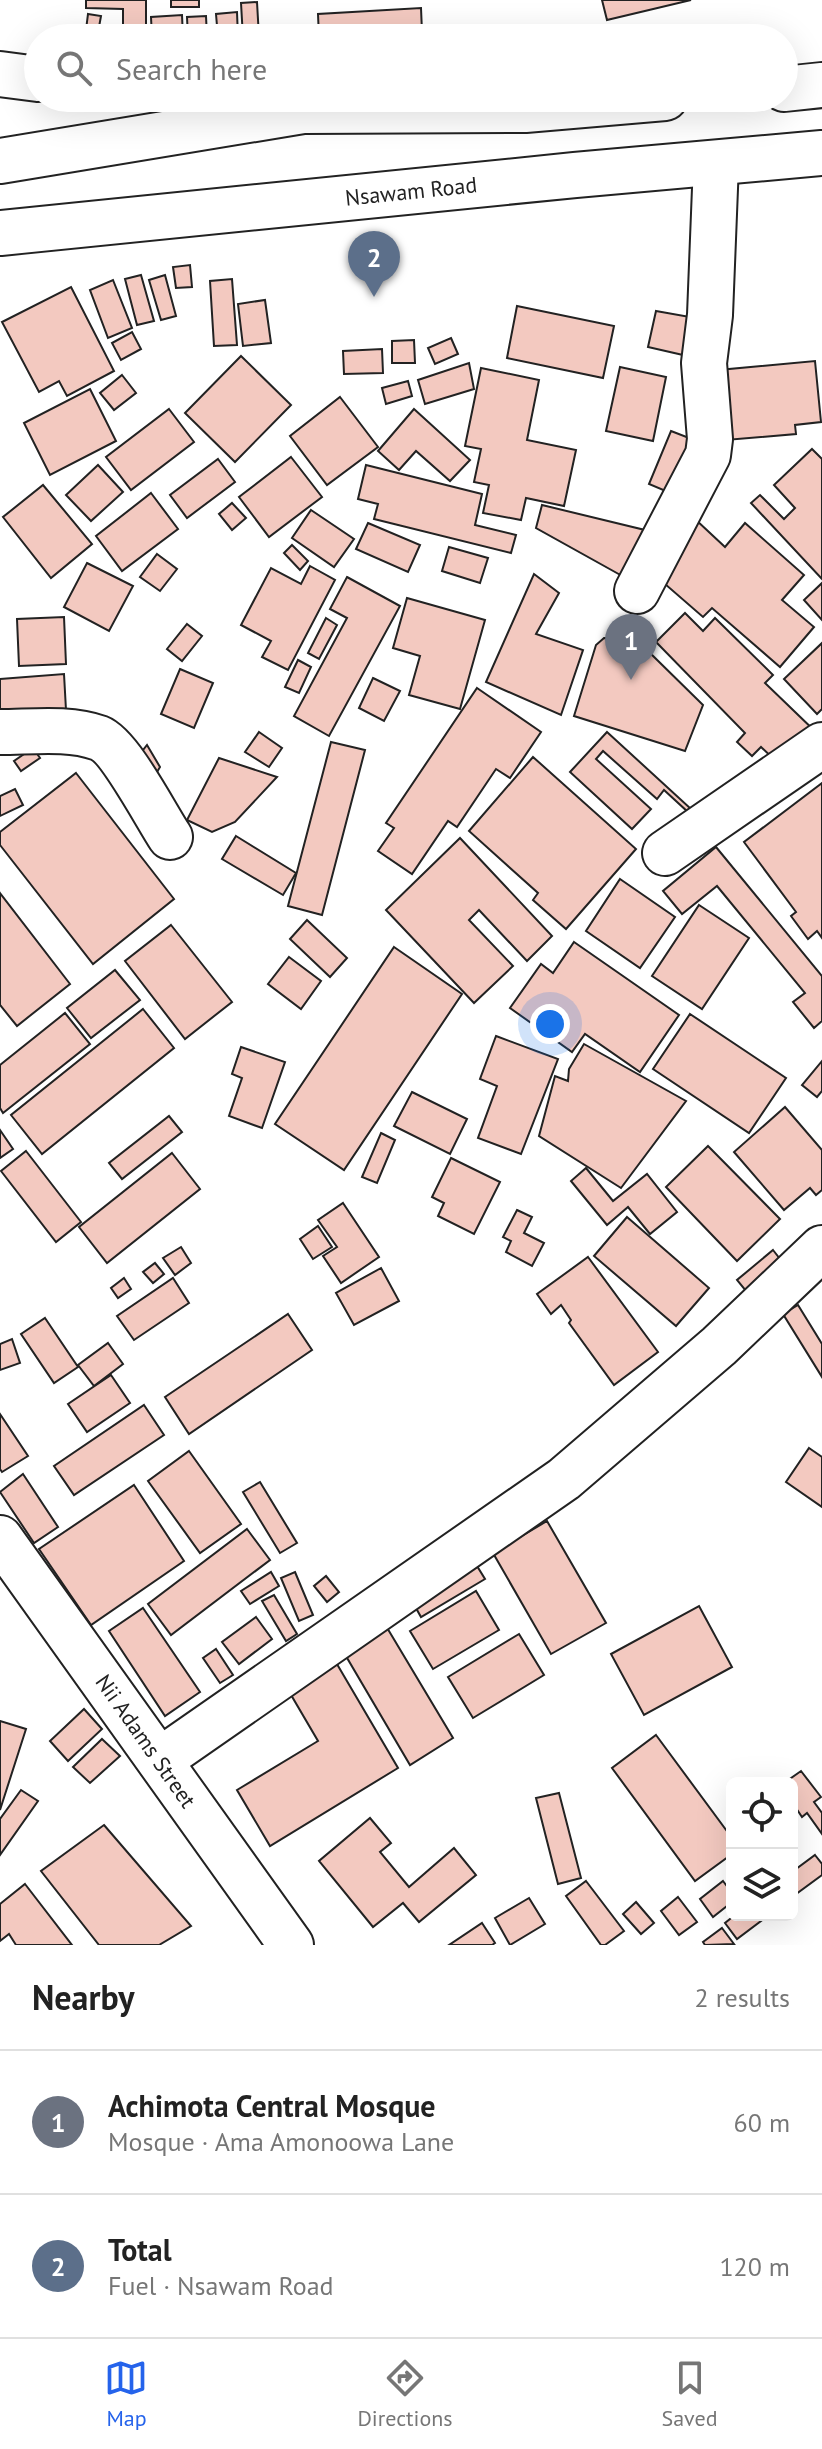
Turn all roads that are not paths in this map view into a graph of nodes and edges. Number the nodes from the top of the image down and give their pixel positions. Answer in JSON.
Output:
{"nodes":[{"id":1,"x":0,"y":74,"type":"edge"},
{"id":2,"x":24,"y":77,"type":"edge"},
{"id":3,"x":822,"y":85,"type":"edge"},
{"id":4,"x":798,"y":88,"type":"edge"},
{"id":5,"x":297,"y":112,"type":"edge"},
{"id":6,"x":822,"y":153,"type":"edge"},
{"id":7,"x":0,"y":161,"type":"edge"},
{"id":8,"x":716,"y":163,"type":"junction"},
{"id":9,"x":0,"y":233,"type":"edge"},
{"id":10,"x":637,"y":591,"type":"dead end"},
{"id":11,"x":0,"y":732,"type":"edge"},
{"id":12,"x":822,"y":745,"type":"edge"},
{"id":13,"x":170,"y":837,"type":"dead end"},
{"id":14,"x":665,"y":853,"type":"dead end"},
{"id":15,"x":822,"y":1248,"type":"edge"},
{"id":16,"x":0,"y":1538,"type":"edge"},
{"id":17,"x":160,"y":1760,"type":"junction"},
{"id":18,"x":291,"y":1945,"type":"edge"}],
"edges":[{"from":1,"to":2,"type":"main road"},
{"from":3,"to":4,"type":"main road"},
{"from":5,"to":7,"type":"main road"},
{"from":6,"to":8,"type":"main road","name":"Nsawam Road"},
{"from":8,"to":9,"type":"main road","name":"Nsawam Road"},
{"from":8,"to":10,"type":"main road"},
{"from":11,"to":13,"type":"main road"},
{"from":12,"to":14,"type":"main road"},
{"from":15,"to":17,"type":"main road"},
{"from":16,"to":17,"type":"main road","name":"Nii Adams Street"},
{"from":17,"to":18,"type":"main road","name":"Nii Adams Street"}]}
